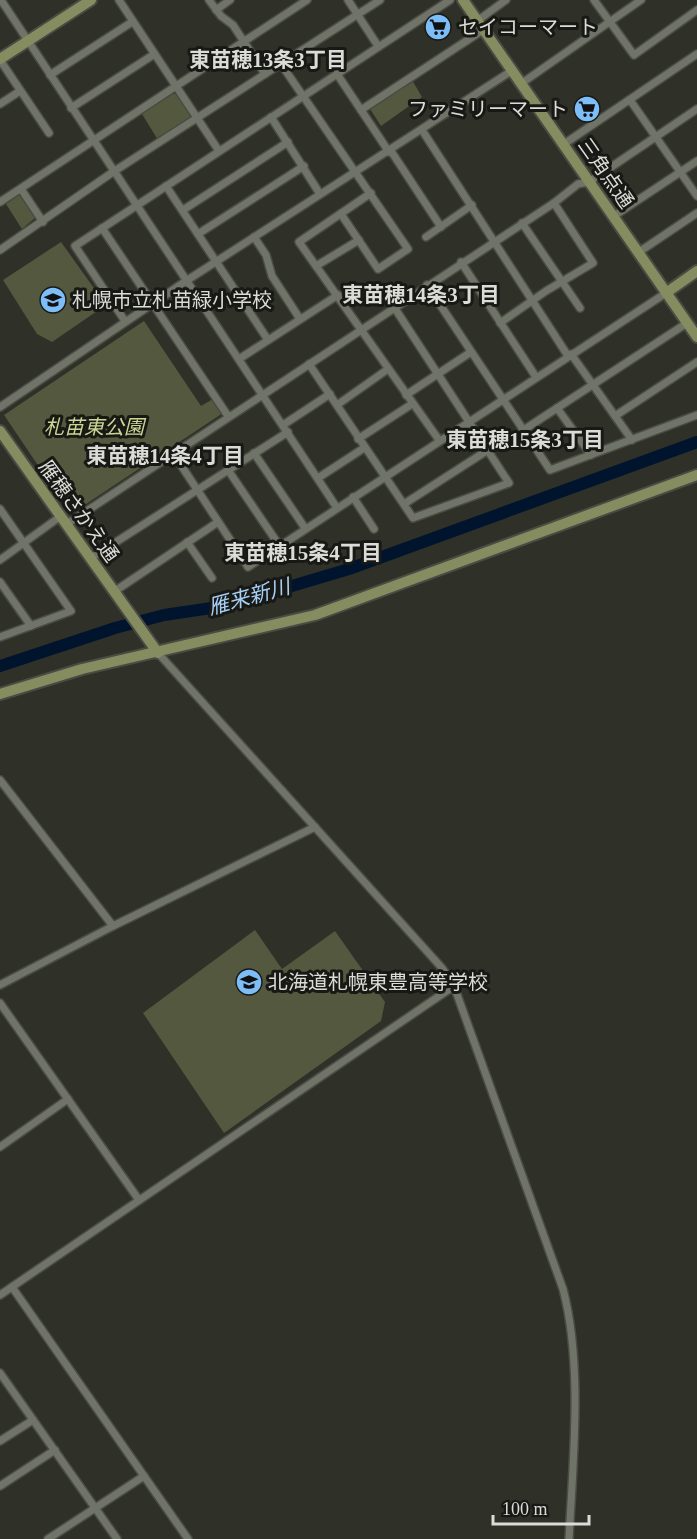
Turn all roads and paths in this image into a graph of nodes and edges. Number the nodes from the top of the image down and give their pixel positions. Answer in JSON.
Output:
{"nodes":[{"id":1,"x":0,"y":0,"type":"edge"},
{"id":2,"x":91,"y":0,"type":"edge"},
{"id":3,"x":118,"y":0,"type":"edge"},
{"id":4,"x":209,"y":0,"type":"edge"},
{"id":5,"x":230,"y":0,"type":"edge"},
{"id":6,"x":307,"y":0,"type":"edge"},
{"id":7,"x":348,"y":0,"type":"edge"},
{"id":8,"x":380,"y":0,"type":"edge"},
{"id":9,"x":450,"y":0,"type":"edge"},
{"id":10,"x":463,"y":0,"type":"edge"},
{"id":11,"x":506,"y":0,"type":"edge"},
{"id":12,"x":594,"y":0,"type":"edge"},
{"id":13,"x":641,"y":0,"type":"edge"},
{"id":14,"x":216,"y":10,"type":"junction"},
{"id":15,"x":697,"y":10,"type":"edge"},
{"id":16,"x":357,"y":14,"type":"junction"},
{"id":17,"x":132,"y":22,"type":"junction"},
{"id":18,"x":609,"y":22,"type":"junction"},
{"id":19,"x":480,"y":25,"type":"junction"},
{"id":20,"x":29,"y":42,"type":"junction"},
{"id":21,"x":243,"y":42,"type":"junction"},
{"id":22,"x":378,"y":46,"type":"junction"},
{"id":23,"x":697,"y":54,"type":"edge"},
{"id":24,"x":153,"y":55,"type":"junction"},
{"id":25,"x":0,"y":60,"type":"edge"},
{"id":26,"x":281,"y":64,"type":"junction"},
{"id":27,"x":513,"y":70,"type":"junction"},
{"id":28,"x":265,"y":74,"type":"junction"},
{"id":29,"x":337,"y":74,"type":"junction"},
{"id":30,"x":50,"y":75,"type":"junction"},
{"id":31,"x":522,"y":83,"type":"junction"},
{"id":32,"x":175,"y":85,"type":"junction"},
{"id":33,"x":20,"y":91,"type":"junction"},
{"id":34,"x":303,"y":96,"type":"junction"},
{"id":35,"x":630,"y":100,"type":"junction"},
{"id":36,"x":0,"y":104,"type":"edge"},
{"id":37,"x":71,"y":108,"type":"junction"},
{"id":38,"x":697,"y":109,"type":"edge"},
{"id":39,"x":362,"y":110,"type":"junction"},
{"id":40,"x":271,"y":117,"type":"junction"},
{"id":41,"x":197,"y":119,"type":"junction"},
{"id":42,"x":422,"y":130,"type":"junction"},
{"id":43,"x":49,"y":133,"type":"dead end"},
{"id":44,"x":656,"y":138,"type":"junction"},
{"id":45,"x":93,"y":141,"type":"junction"},
{"id":46,"x":288,"y":142,"type":"junction"},
{"id":47,"x":564,"y":144,"type":"junction"},
{"id":48,"x":390,"y":151,"type":"junction"},
{"id":49,"x":219,"y":152,"type":"junction"},
{"id":50,"x":697,"y":161,"type":"edge"},
{"id":51,"x":304,"y":166,"type":"junction"},
{"id":52,"x":113,"y":172,"type":"junction"},
{"id":53,"x":681,"y":172,"type":"junction"},
{"id":54,"x":356,"y":173,"type":"junction"},
{"id":55,"x":589,"y":182,"type":"junction"},
{"id":56,"x":166,"y":186,"type":"junction"},
{"id":57,"x":21,"y":189,"type":"junction"},
{"id":58,"x":370,"y":193,"type":"junction"},
{"id":59,"x":320,"y":194,"type":"junction"},
{"id":60,"x":697,"y":196,"type":"edge"},
{"id":61,"x":0,"y":202,"type":"edge"},
{"id":62,"x":554,"y":203,"type":"junction"},
{"id":63,"x":472,"y":205,"type":"junction"},
{"id":64,"x":135,"y":206,"type":"junction"},
{"id":65,"x":183,"y":210,"type":"junction"},
{"id":66,"x":341,"y":213,"type":"junction"},
{"id":67,"x":697,"y":213,"type":"edge"},
{"id":68,"x":614,"y":216,"type":"junction"},
{"id":69,"x":43,"y":222,"type":"junction"},
{"id":70,"x":522,"y":223,"type":"junction"},
{"id":71,"x":441,"y":226,"type":"junction"},
{"id":72,"x":102,"y":228,"type":"junction"},
{"id":73,"x":198,"y":234,"type":"junction"},
{"id":74,"x":254,"y":237,"type":"junction"},
{"id":75,"x":426,"y":237,"type":"dead end"},
{"id":76,"x":359,"y":240,"type":"junction"},
{"id":77,"x":494,"y":243,"type":"junction"},
{"id":78,"x":0,"y":250,"type":"edge"},
{"id":79,"x":639,"y":252,"type":"junction"},
{"id":80,"x":216,"y":262,"type":"junction"},
{"id":81,"x":461,"y":262,"type":"junction"},
{"id":82,"x":316,"y":266,"type":"junction"},
{"id":83,"x":697,"y":271,"type":"edge"},
{"id":84,"x":186,"y":281,"type":"junction"},
{"id":85,"x":563,"y":283,"type":"junction"},
{"id":86,"x":427,"y":285,"type":"junction"},
{"id":87,"x":666,"y":293,"type":"junction"},
{"id":88,"x":338,"y":295,"type":"junction"},
{"id":89,"x":533,"y":300,"type":"junction"},
{"id":90,"x":152,"y":304,"type":"junction"},
{"id":91,"x":394,"y":307,"type":"junction"},
{"id":92,"x":580,"y":308,"type":"dead end"},
{"id":93,"x":300,"y":319,"type":"junction"},
{"id":94,"x":125,"y":321,"type":"junction"},
{"id":95,"x":500,"y":323,"type":"junction"},
{"id":96,"x":687,"y":323,"type":"junction"},
{"id":97,"x":360,"y":330,"type":"junction"},
{"id":98,"x":697,"y":337,"type":"edge"},
{"id":99,"x":268,"y":340,"type":"junction"},
{"id":100,"x":471,"y":352,"type":"junction"},
{"id":101,"x":570,"y":355,"type":"junction"},
{"id":102,"x":239,"y":359,"type":"junction"},
{"id":103,"x":697,"y":362,"type":"edge"},
{"id":104,"x":309,"y":364,"type":"junction"},
{"id":105,"x":388,"y":369,"type":"junction"},
{"id":106,"x":437,"y":373,"type":"junction"},
{"id":107,"x":536,"y":377,"type":"junction"},
{"id":108,"x":594,"y":384,"type":"junction"},
{"id":109,"x":264,"y":394,"type":"junction"},
{"id":110,"x":330,"y":394,"type":"junction"},
{"id":111,"x":406,"y":395,"type":"junction"},
{"id":112,"x":501,"y":400,"type":"junction"},
{"id":113,"x":411,"y":404,"type":"junction"},
{"id":114,"x":336,"y":405,"type":"junction"},
{"id":115,"x":0,"y":407,"type":"edge"},
{"id":116,"x":557,"y":408,"type":"junction"},
{"id":117,"x":697,"y":415,"type":"edge"},
{"id":118,"x":228,"y":416,"type":"junction"},
{"id":119,"x":615,"y":416,"type":"junction"},
{"id":120,"x":469,"y":421,"type":"junction"},
{"id":121,"x":285,"y":428,"type":"junction"},
{"id":122,"x":0,"y":431,"type":"edge"},
{"id":123,"x":522,"y":431,"type":"junction"},
{"id":124,"x":358,"y":440,"type":"junction"},
{"id":125,"x":632,"y":440,"type":"junction"},
{"id":126,"x":439,"y":441,"type":"junction"},
{"id":127,"x":364,"y":448,"type":"junction"},
{"id":128,"x":488,"y":450,"type":"junction"},
{"id":129,"x":173,"y":453,"type":"junction"},
{"id":130,"x":254,"y":453,"type":"junction"},
{"id":131,"x":591,"y":455,"type":"junction"},
{"id":132,"x":228,"y":470,"type":"junction"},
{"id":133,"x":697,"y":475,"type":"edge"},
{"id":134,"x":385,"y":477,"type":"junction"},
{"id":135,"x":318,"y":478,"type":"junction"},
{"id":136,"x":197,"y":490,"type":"junction"},
{"id":137,"x":353,"y":497,"type":"junction"},
{"id":138,"x":404,"y":504,"type":"junction"},
{"id":139,"x":337,"y":508,"type":"junction"},
{"id":140,"x":0,"y":510,"type":"edge"},
{"id":141,"x":64,"y":520,"type":"junction"},
{"id":142,"x":218,"y":522,"type":"junction"},
{"id":143,"x":305,"y":528,"type":"junction"},
{"id":144,"x":374,"y":530,"type":"dead end"},
{"id":145,"x":187,"y":542,"type":"junction"},
{"id":146,"x":24,"y":543,"type":"junction"},
{"id":147,"x":279,"y":545,"type":"junction"},
{"id":148,"x":91,"y":558,"type":"junction"},
{"id":149,"x":0,"y":560,"type":"edge"},
{"id":150,"x":212,"y":578,"type":"dead end"},
{"id":151,"x":0,"y":582,"type":"edge"},
{"id":152,"x":115,"y":591,"type":"junction"},
{"id":153,"x":31,"y":626,"type":"junction"},
{"id":154,"x":0,"y":637,"type":"edge"},
{"id":155,"x":158,"y":653,"type":"junction"},
{"id":156,"x":0,"y":694,"type":"edge"},
{"id":157,"x":0,"y":780,"type":"edge"},
{"id":158,"x":315,"y":827,"type":"junction"},
{"id":159,"x":113,"y":926,"type":"junction"},
{"id":160,"x":0,"y":985,"type":"edge"},
{"id":161,"x":454,"y":986,"type":"junction"},
{"id":162,"x":0,"y":1003,"type":"edge"},
{"id":163,"x":68,"y":1099,"type":"junction"},
{"id":164,"x":0,"y":1147,"type":"edge"},
{"id":165,"x":139,"y":1200,"type":"junction"},
{"id":166,"x":12,"y":1287,"type":"junction"},
{"id":167,"x":0,"y":1295,"type":"edge"},
{"id":168,"x":0,"y":1373,"type":"edge"},
{"id":169,"x":9,"y":1385,"type":"junction"},
{"id":170,"x":0,"y":1391,"type":"edge"},
{"id":171,"x":33,"y":1420,"type":"junction"},
{"id":172,"x":0,"y":1441,"type":"edge"},
{"id":173,"x":55,"y":1450,"type":"junction"},
{"id":174,"x":144,"y":1476,"type":"junction"},
{"id":175,"x":0,"y":1486,"type":"edge"},
{"id":176,"x":95,"y":1508,"type":"junction"},
{"id":177,"x":48,"y":1539,"type":"edge"},
{"id":178,"x":117,"y":1539,"type":"edge"},
{"id":179,"x":188,"y":1539,"type":"edge"},
{"id":180,"x":569,"y":1539,"type":"edge"}],
"edges":[{"from":1,"to":20,"type":"street"},
{"from":2,"to":20,"type":"street"},
{"from":3,"to":17,"type":"street"},
{"from":4,"to":14,"type":"street"},
{"from":5,"to":14,"type":"street"},
{"from":6,"to":21,"type":"street"},
{"from":7,"to":16,"type":"street"},
{"from":8,"to":16,"type":"street"},
{"from":9,"to":22,"type":"street"},
{"from":10,"to":19,"type":"street","name":"三角点通"},
{"from":11,"to":19,"type":"street"},
{"from":12,"to":18,"type":"street"},
{"from":13,"to":18,"type":"street"},
{"from":14,"to":21,"type":"street"},
{"from":15,"to":18,"type":"street"},
{"from":16,"to":22,"type":"street"},
{"from":16,"to":26,"type":"street"},
{"from":17,"to":24,"type":"street"},
{"from":17,"to":30,"type":"street"},
{"from":18,"to":31,"type":"street"},
{"from":19,"to":27,"type":"street","name":"三角点通"},
{"from":19,"to":39,"type":"street"},
{"from":20,"to":25,"type":"street"},
{"from":20,"to":30,"type":"street"},
{"from":21,"to":28,"type":"street"},
{"from":21,"to":32,"type":"street"},
{"from":22,"to":29,"type":"street"},
{"from":23,"to":35,"type":"street"},
{"from":24,"to":32,"type":"street"},
{"from":24,"to":37,"type":"street"},
{"from":25,"to":33,"type":"street"},
{"from":26,"to":28,"type":"street"},
{"from":26,"to":34,"type":"street"},
{"from":27,"to":31,"type":"street","name":"三角点通"},
{"from":27,"to":42,"type":"street"},
{"from":28,"to":41,"type":"street"},
{"from":29,"to":34,"type":"street"},
{"from":29,"to":39,"type":"street"},
{"from":30,"to":37,"type":"street"},
{"from":31,"to":47,"type":"street","name":"三角点通"},
{"from":32,"to":41,"type":"street"},
{"from":32,"to":45,"type":"street"},
{"from":33,"to":36,"type":"street"},
{"from":33,"to":43,"type":"street"},
{"from":34,"to":40,"type":"street"},
{"from":34,"to":54,"type":"street"},
{"from":35,"to":44,"type":"street"},
{"from":35,"to":47,"type":"street"},
{"from":37,"to":45,"type":"street"},
{"from":38,"to":44,"type":"street"},
{"from":39,"to":48,"type":"street"},
{"from":40,"to":46,"type":"street"},
{"from":40,"to":49,"type":"street"},
{"from":41,"to":49,"type":"street"},
{"from":41,"to":52,"type":"street"},
{"from":42,"to":48,"type":"street"},
{"from":42,"to":63,"type":"street"},
{"from":44,"to":53,"type":"street"},
{"from":44,"to":55,"type":"street"},
{"from":45,"to":52,"type":"street"},
{"from":45,"to":57,"type":"street"},
{"from":46,"to":51,"type":"street"},
{"from":46,"to":65,"type":"street"},
{"from":47,"to":55,"type":"street","name":"三角点通"},
{"from":48,"to":54,"type":"street"},
{"from":48,"to":71,"type":"street"},
{"from":49,"to":56,"type":"street"},
{"from":50,"to":53,"type":"street"},
{"from":51,"to":59,"type":"street"},
{"from":51,"to":73,"type":"street"},
{"from":52,"to":64,"type":"street"},
{"from":52,"to":69,"type":"street"},
{"from":53,"to":60,"type":"street"},
{"from":53,"to":68,"type":"street"},
{"from":54,"to":58,"type":"street"},
{"from":54,"to":59,"type":"street"},
{"from":55,"to":62,"type":"street"},
{"from":55,"to":68,"type":"street","name":"三角点通"},
{"from":56,"to":64,"type":"street"},
{"from":56,"to":65,"type":"street"},
{"from":57,"to":61,"type":"street"},
{"from":57,"to":69,"type":"street"},
{"from":58,"to":66,"type":"street"},
{"from":58,"to":76,"type":"street"},
{"from":59,"to":74,"type":"street"},
{"from":62,"to":70,"type":"street"},
{"from":62,"to":85,"type":"street"},
{"from":63,"to":71,"type":"street"},
{"from":63,"to":77,"type":"street"},
{"from":64,"to":72,"type":"street"},
{"from":64,"to":84,"type":"street"},
{"from":65,"to":73,"type":"street"},
{"from":66,"to":76,"type":"street"},
{"from":66,"to":82,"type":"street"},
{"from":67,"to":79,"type":"street"},
{"from":68,"to":79,"type":"street","name":"三角点通"},
{"from":69,"to":78,"type":"street"},
{"from":70,"to":77,"type":"street"},
{"from":70,"to":85,"type":"street"},
{"from":71,"to":75,"type":"street"},
{"from":72,"to":90,"type":"street"},
{"from":72,"to":94,"type":"street"},
{"from":73,"to":80,"type":"street"},
{"from":74,"to":80,"type":"street"},
{"from":74,"to":93,"type":"street"},
{"from":76,"to":82,"type":"street"},
{"from":77,"to":81,"type":"street"},
{"from":77,"to":89,"type":"street"},
{"from":79,"to":87,"type":"street","name":"三角点通"},
{"from":80,"to":84,"type":"street"},
{"from":80,"to":99,"type":"street"},
{"from":81,"to":86,"type":"street"},
{"from":81,"to":95,"type":"street"},
{"from":82,"to":88,"type":"street"},
{"from":83,"to":87,"type":"street"},
{"from":84,"to":90,"type":"street"},
{"from":84,"to":102,"type":"street"},
{"from":85,"to":89,"type":"street"},
{"from":85,"to":92,"type":"street"},
{"from":86,"to":91,"type":"street"},
{"from":86,"to":100,"type":"street"},
{"from":87,"to":96,"type":"street","name":"三角点通"},
{"from":87,"to":101,"type":"street"},
{"from":88,"to":93,"type":"street"},
{"from":88,"to":97,"type":"street"},
{"from":89,"to":95,"type":"street"},
{"from":89,"to":101,"type":"street"},
{"from":90,"to":94,"type":"street"},
{"from":90,"to":118,"type":"street"},
{"from":91,"to":97,"type":"street"},
{"from":91,"to":106,"type":"street"},
{"from":93,"to":99,"type":"street"},
{"from":94,"to":115,"type":"street"},
{"from":95,"to":107,"type":"street"},
{"from":96,"to":98,"type":"street","name":"三角点通"},
{"from":96,"to":108,"type":"street"},
{"from":97,"to":104,"type":"street"},
{"from":97,"to":105,"type":"street"},
{"from":99,"to":102,"type":"street"},
{"from":100,"to":106,"type":"street"},
{"from":100,"to":112,"type":"street"},
{"from":101,"to":107,"type":"street"},
{"from":101,"to":108,"type":"street"},
{"from":102,"to":109,"type":"street"},
{"from":103,"to":119,"type":"street"},
{"from":104,"to":109,"type":"street"},
{"from":104,"to":110,"type":"street"},
{"from":105,"to":111,"type":"street"},
{"from":105,"to":114,"type":"street"},
{"from":106,"to":111,"type":"street"},
{"from":106,"to":120,"type":"street"},
{"from":107,"to":112,"type":"street"},
{"from":108,"to":116,"type":"street"},
{"from":108,"to":119,"type":"street"},
{"from":109,"to":118,"type":"street"},
{"from":109,"to":121,"type":"street"},
{"from":110,"to":114,"type":"street"},
{"from":110,"to":121,"type":"street"},
{"from":111,"to":113,"type":"street"},
{"from":112,"to":120,"type":"street"},
{"from":112,"to":123,"type":"street"},
{"from":113,"to":124,"type":"street"},
{"from":113,"to":126,"type":"street"},
{"from":114,"to":124,"type":"street"},
{"from":116,"to":123,"type":"street"},
{"from":116,"to":131,"type":"street"},
{"from":117,"to":125,"type":"street"},
{"from":118,"to":129,"type":"street"},
{"from":119,"to":125,"type":"street"},
{"from":120,"to":126,"type":"street"},
{"from":120,"to":128,"type":"street"},
{"from":121,"to":130,"type":"street"},
{"from":121,"to":135,"type":"street"},
{"from":122,"to":141,"type":"street","name":"雁穂さかえ通"},
{"from":123,"to":131,"type":"street"},
{"from":124,"to":127,"type":"street"},
{"from":125,"to":131,"type":"street"},
{"from":126,"to":134,"type":"street"},
{"from":127,"to":134,"type":"street"},
{"from":127,"to":135,"type":"street"},
{"from":128,"to":138,"type":"street"},
{"from":128,"to":138,"type":"street"},
{"from":129,"to":136,"type":"street"},
{"from":129,"to":141,"type":"street"},
{"from":130,"to":132,"type":"street"},
{"from":130,"to":143,"type":"street"},
{"from":132,"to":136,"type":"street"},
{"from":132,"to":147,"type":"street"},
{"from":133,"to":155,"type":"street"},
{"from":134,"to":137,"type":"street"},
{"from":134,"to":138,"type":"street"},
{"from":135,"to":139,"type":"street"},
{"from":136,"to":142,"type":"street"},
{"from":136,"to":148,"type":"street"},
{"from":137,"to":139,"type":"street"},
{"from":137,"to":144,"type":"street"},
{"from":139,"to":143,"type":"street"},
{"from":140,"to":146,"type":"street"},
{"from":141,"to":146,"type":"street"},
{"from":141,"to":148,"type":"street","name":"雁穂さかえ通"},
{"from":142,"to":145,"type":"street"},
{"from":142,"to":147,"type":"street"},
{"from":143,"to":147,"type":"street"},
{"from":145,"to":150,"type":"street"},
{"from":145,"to":152,"type":"street"},
{"from":146,"to":149,"type":"street"},
{"from":146,"to":153,"type":"street"},
{"from":148,"to":152,"type":"street","name":"雁穂さかえ通"},
{"from":151,"to":153,"type":"street"},
{"from":152,"to":155,"type":"street","name":"雁穂さかえ通"},
{"from":153,"to":154,"type":"street"},
{"from":155,"to":156,"type":"street"},
{"from":155,"to":158,"type":"street"},
{"from":157,"to":159,"type":"street"},
{"from":158,"to":159,"type":"street"},
{"from":158,"to":161,"type":"street"},
{"from":159,"to":160,"type":"street"},
{"from":161,"to":165,"type":"street"},
{"from":161,"to":180,"type":"street"},
{"from":162,"to":163,"type":"street"},
{"from":163,"to":164,"type":"street"},
{"from":163,"to":165,"type":"street"},
{"from":165,"to":166,"type":"street"},
{"from":166,"to":167,"type":"street"},
{"from":166,"to":174,"type":"street"},
{"from":168,"to":169,"type":"street"},
{"from":169,"to":170,"type":"street"},
{"from":169,"to":171,"type":"street"},
{"from":171,"to":172,"type":"street"},
{"from":171,"to":173,"type":"street"},
{"from":173,"to":175,"type":"street"},
{"from":173,"to":176,"type":"street"},
{"from":174,"to":176,"type":"street"},
{"from":174,"to":179,"type":"street"},
{"from":176,"to":177,"type":"street"},
{"from":176,"to":178,"type":"street"}]}
